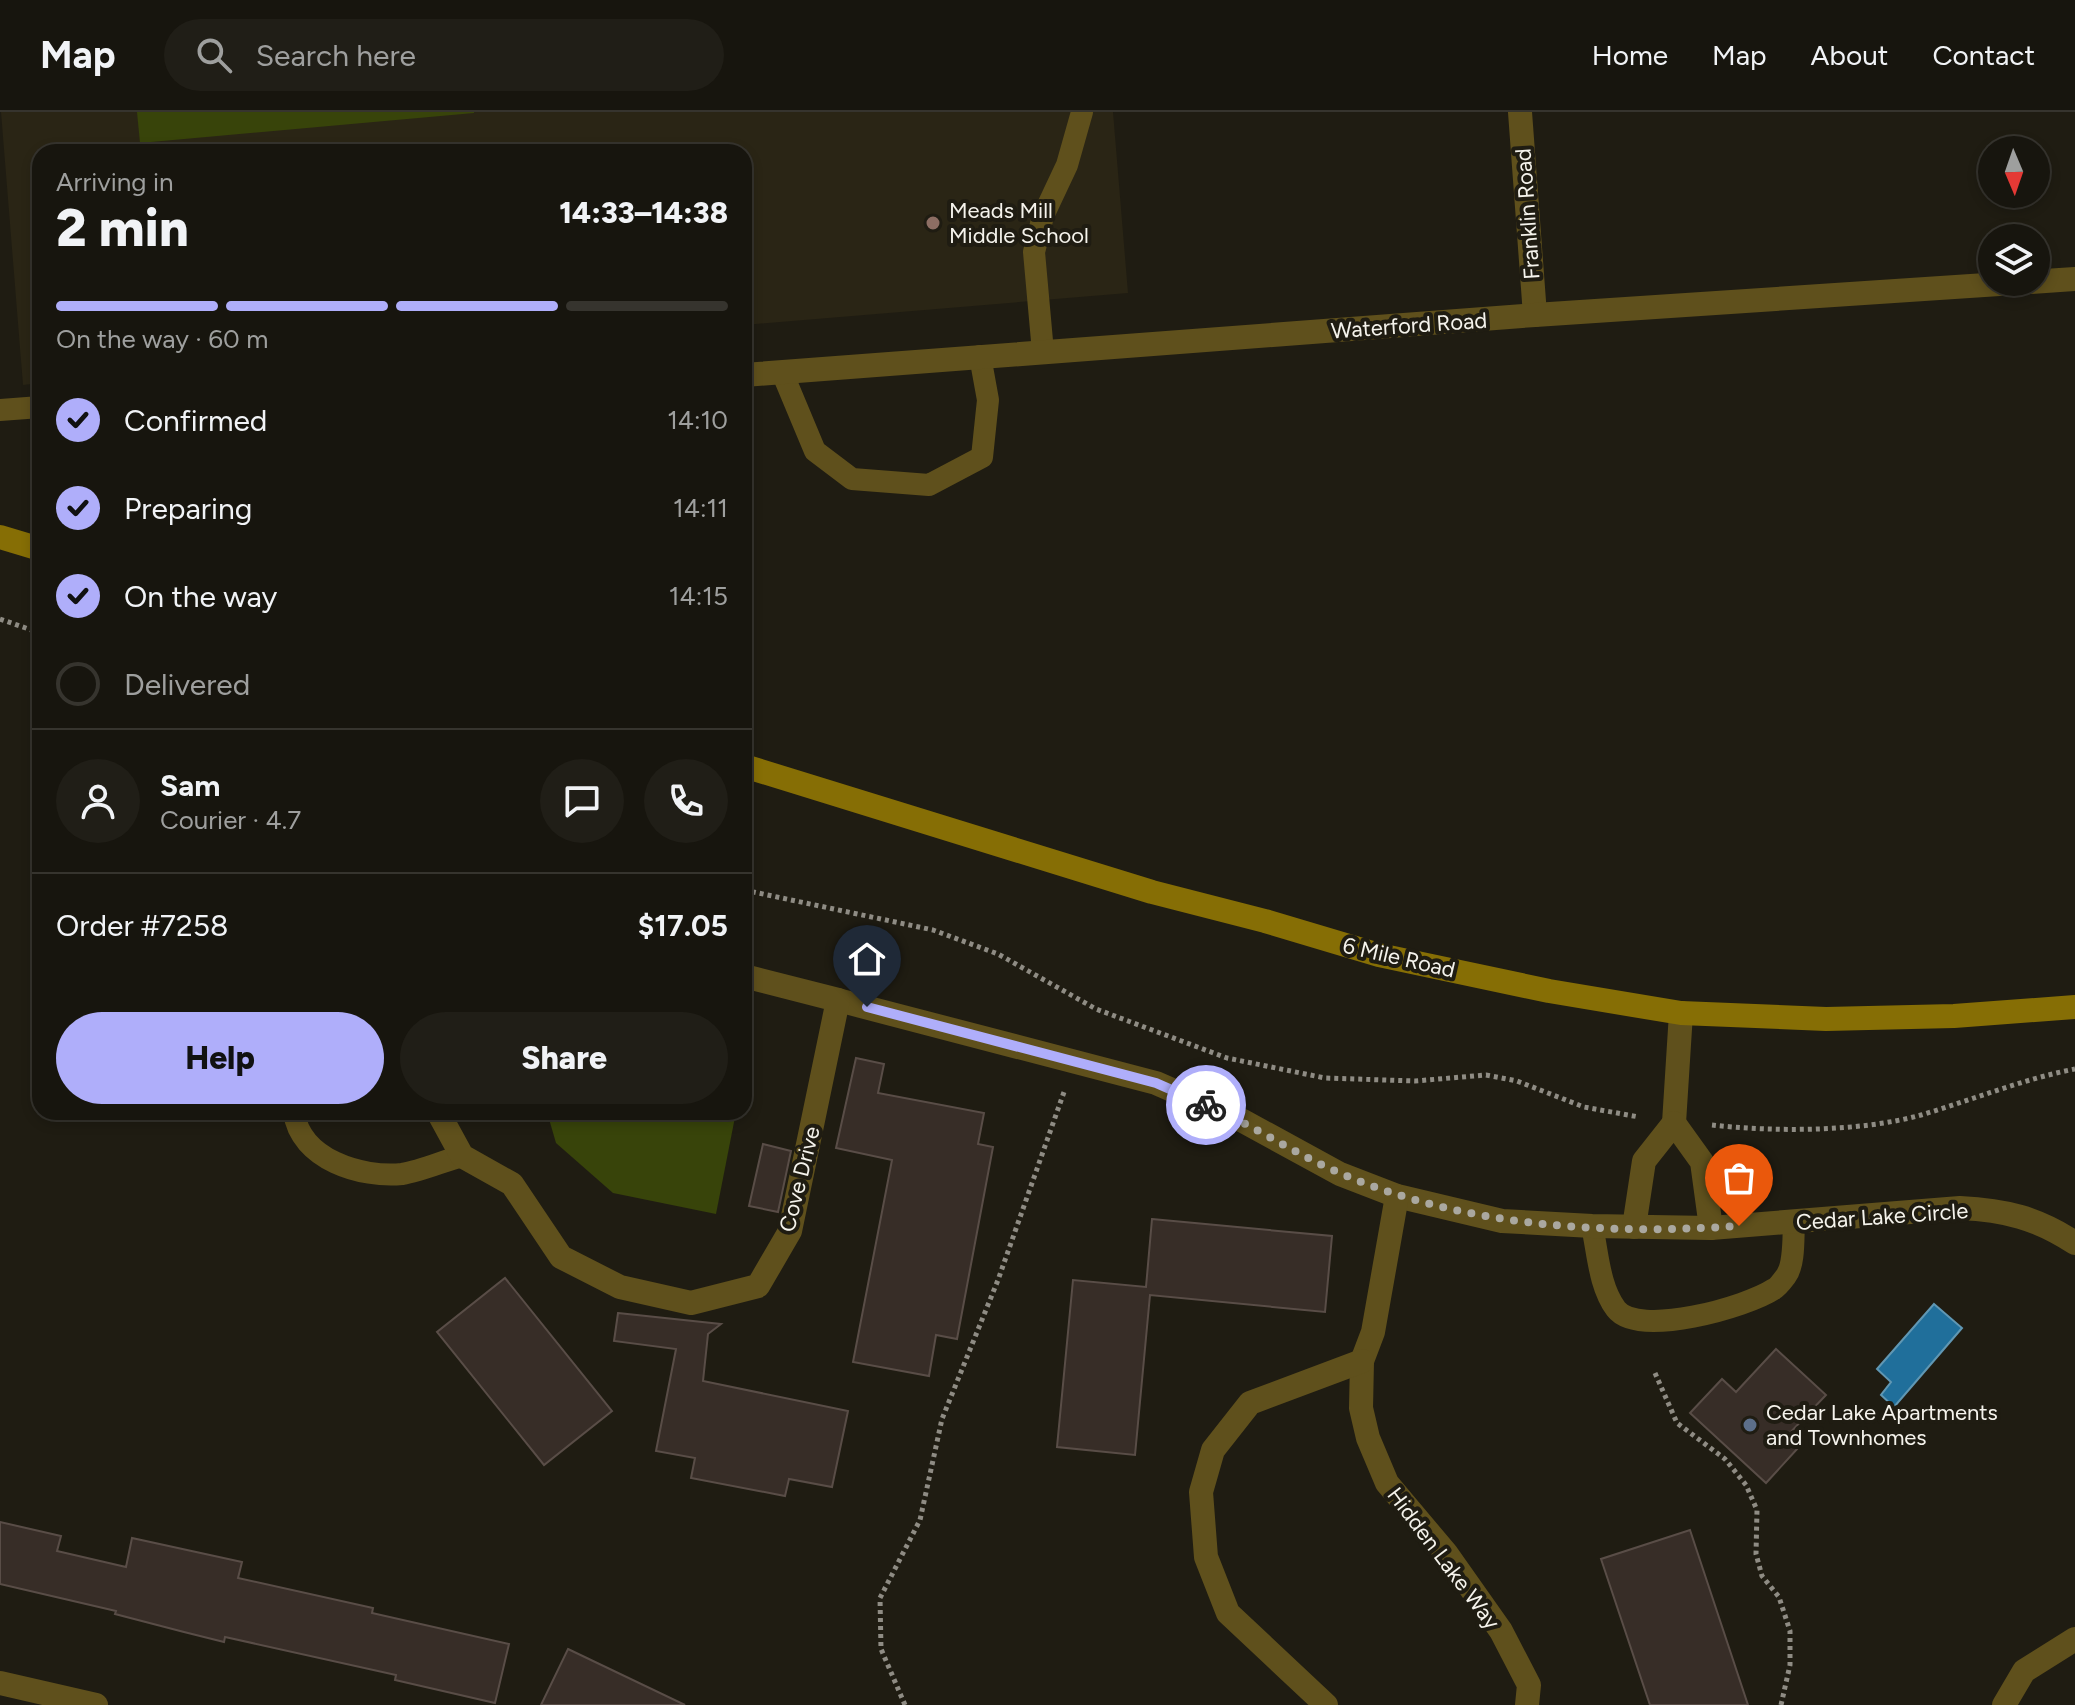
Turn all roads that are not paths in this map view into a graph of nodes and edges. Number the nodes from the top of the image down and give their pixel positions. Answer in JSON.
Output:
{"nodes":[{"id":1,"x":1082,"y":112,"type":"edge"},
{"id":2,"x":1520,"y":112,"type":"edge"},
{"id":3,"x":2075,"y":279,"type":"edge"},
{"id":4,"x":1535,"y":315,"type":"junction"},
{"id":5,"x":1043,"y":352,"type":"junction"},
{"id":6,"x":980,"y":356,"type":"junction"},
{"id":7,"x":782,"y":372,"type":"junction"},
{"id":8,"x":752,"y":374,"type":"edge"},
{"id":9,"x":32,"y":408,"type":"edge"},
{"id":10,"x":0,"y":410,"type":"edge"},
{"id":11,"x":0,"y":537,"type":"edge"},
{"id":12,"x":32,"y":547,"type":"edge"},
{"id":13,"x":752,"y":768,"type":"edge"},
{"id":14,"x":752,"y":978,"type":"edge"},
{"id":15,"x":838,"y":1000,"type":"junction"},
{"id":16,"x":2075,"y":1007,"type":"edge"},
{"id":17,"x":1681,"y":1013,"type":"junction"},
{"id":18,"x":298,"y":1120,"type":"edge"},
{"id":19,"x":442,"y":1120,"type":"edge"},
{"id":20,"x":1674,"y":1123,"type":"junction"},
{"id":21,"x":462,"y":1156,"type":"junction"},
{"id":22,"x":1397,"y":1196,"type":"junction"},
{"id":23,"x":1794,"y":1222,"type":"junction"},
{"id":24,"x":1592,"y":1226,"type":"junction"},
{"id":25,"x":1634,"y":1227,"type":"junction"},
{"id":26,"x":1711,"y":1228,"type":"junction"},
{"id":27,"x":2075,"y":1243,"type":"edge"},
{"id":28,"x":1362,"y":1361,"type":"junction"},
{"id":29,"x":2075,"y":1639,"type":"edge"},
{"id":30,"x":0,"y":1683,"type":"edge"},
{"id":31,"x":96,"y":1705,"type":"edge"},
{"id":32,"x":1326,"y":1705,"type":"edge"},
{"id":33,"x":1527,"y":1705,"type":"edge"},
{"id":34,"x":2004,"y":1705,"type":"edge"}],
"edges":[{"from":1,"to":5,"type":"lane"},
{"from":2,"to":4,"type":"street","name":"Franklin Road"},
{"from":3,"to":4,"type":"street","name":"Waterford Road"},
{"from":4,"to":5,"type":"street","name":"Waterford Road"},
{"from":5,"to":6,"type":"street","name":"Waterford Road"},
{"from":6,"to":7,"type":"street","name":"Waterford Road"},
{"from":6,"to":7,"type":"lane"},
{"from":7,"to":8,"type":"street","name":"Waterford Road"},
{"from":9,"to":10,"type":"lane"},
{"from":11,"to":12,"type":"street"},
{"from":13,"to":17,"type":"street","name":"6 Mile Road"},
{"from":14,"to":15,"type":"street"},
{"from":15,"to":21,"type":"street","name":"Cove Drive"},
{"from":15,"to":22,"type":"street"},
{"from":16,"to":17,"type":"street","name":"6 Mile Road"},
{"from":17,"to":20,"type":"street"},
{"from":18,"to":21,"type":"lane"},
{"from":19,"to":21,"type":"street"},
{"from":20,"to":25,"type":"street"},
{"from":20,"to":26,"type":"street"},
{"from":22,"to":24,"type":"street"},
{"from":22,"to":28,"type":"street","name":"Hidden Lake Way"},
{"from":23,"to":24,"type":"lane"},
{"from":23,"to":26,"type":"street","name":"Cedar Lake Circle"},
{"from":23,"to":27,"type":"street","name":"Cedar Lake Circle"},
{"from":24,"to":25,"type":"street"},
{"from":25,"to":26,"type":"street","name":"Cedar Lake Circle"},
{"from":28,"to":32,"type":"street"},
{"from":28,"to":33,"type":"street","name":"Hidden Lake Way"},
{"from":29,"to":34,"type":"street"},
{"from":30,"to":31,"type":"street"}]}
